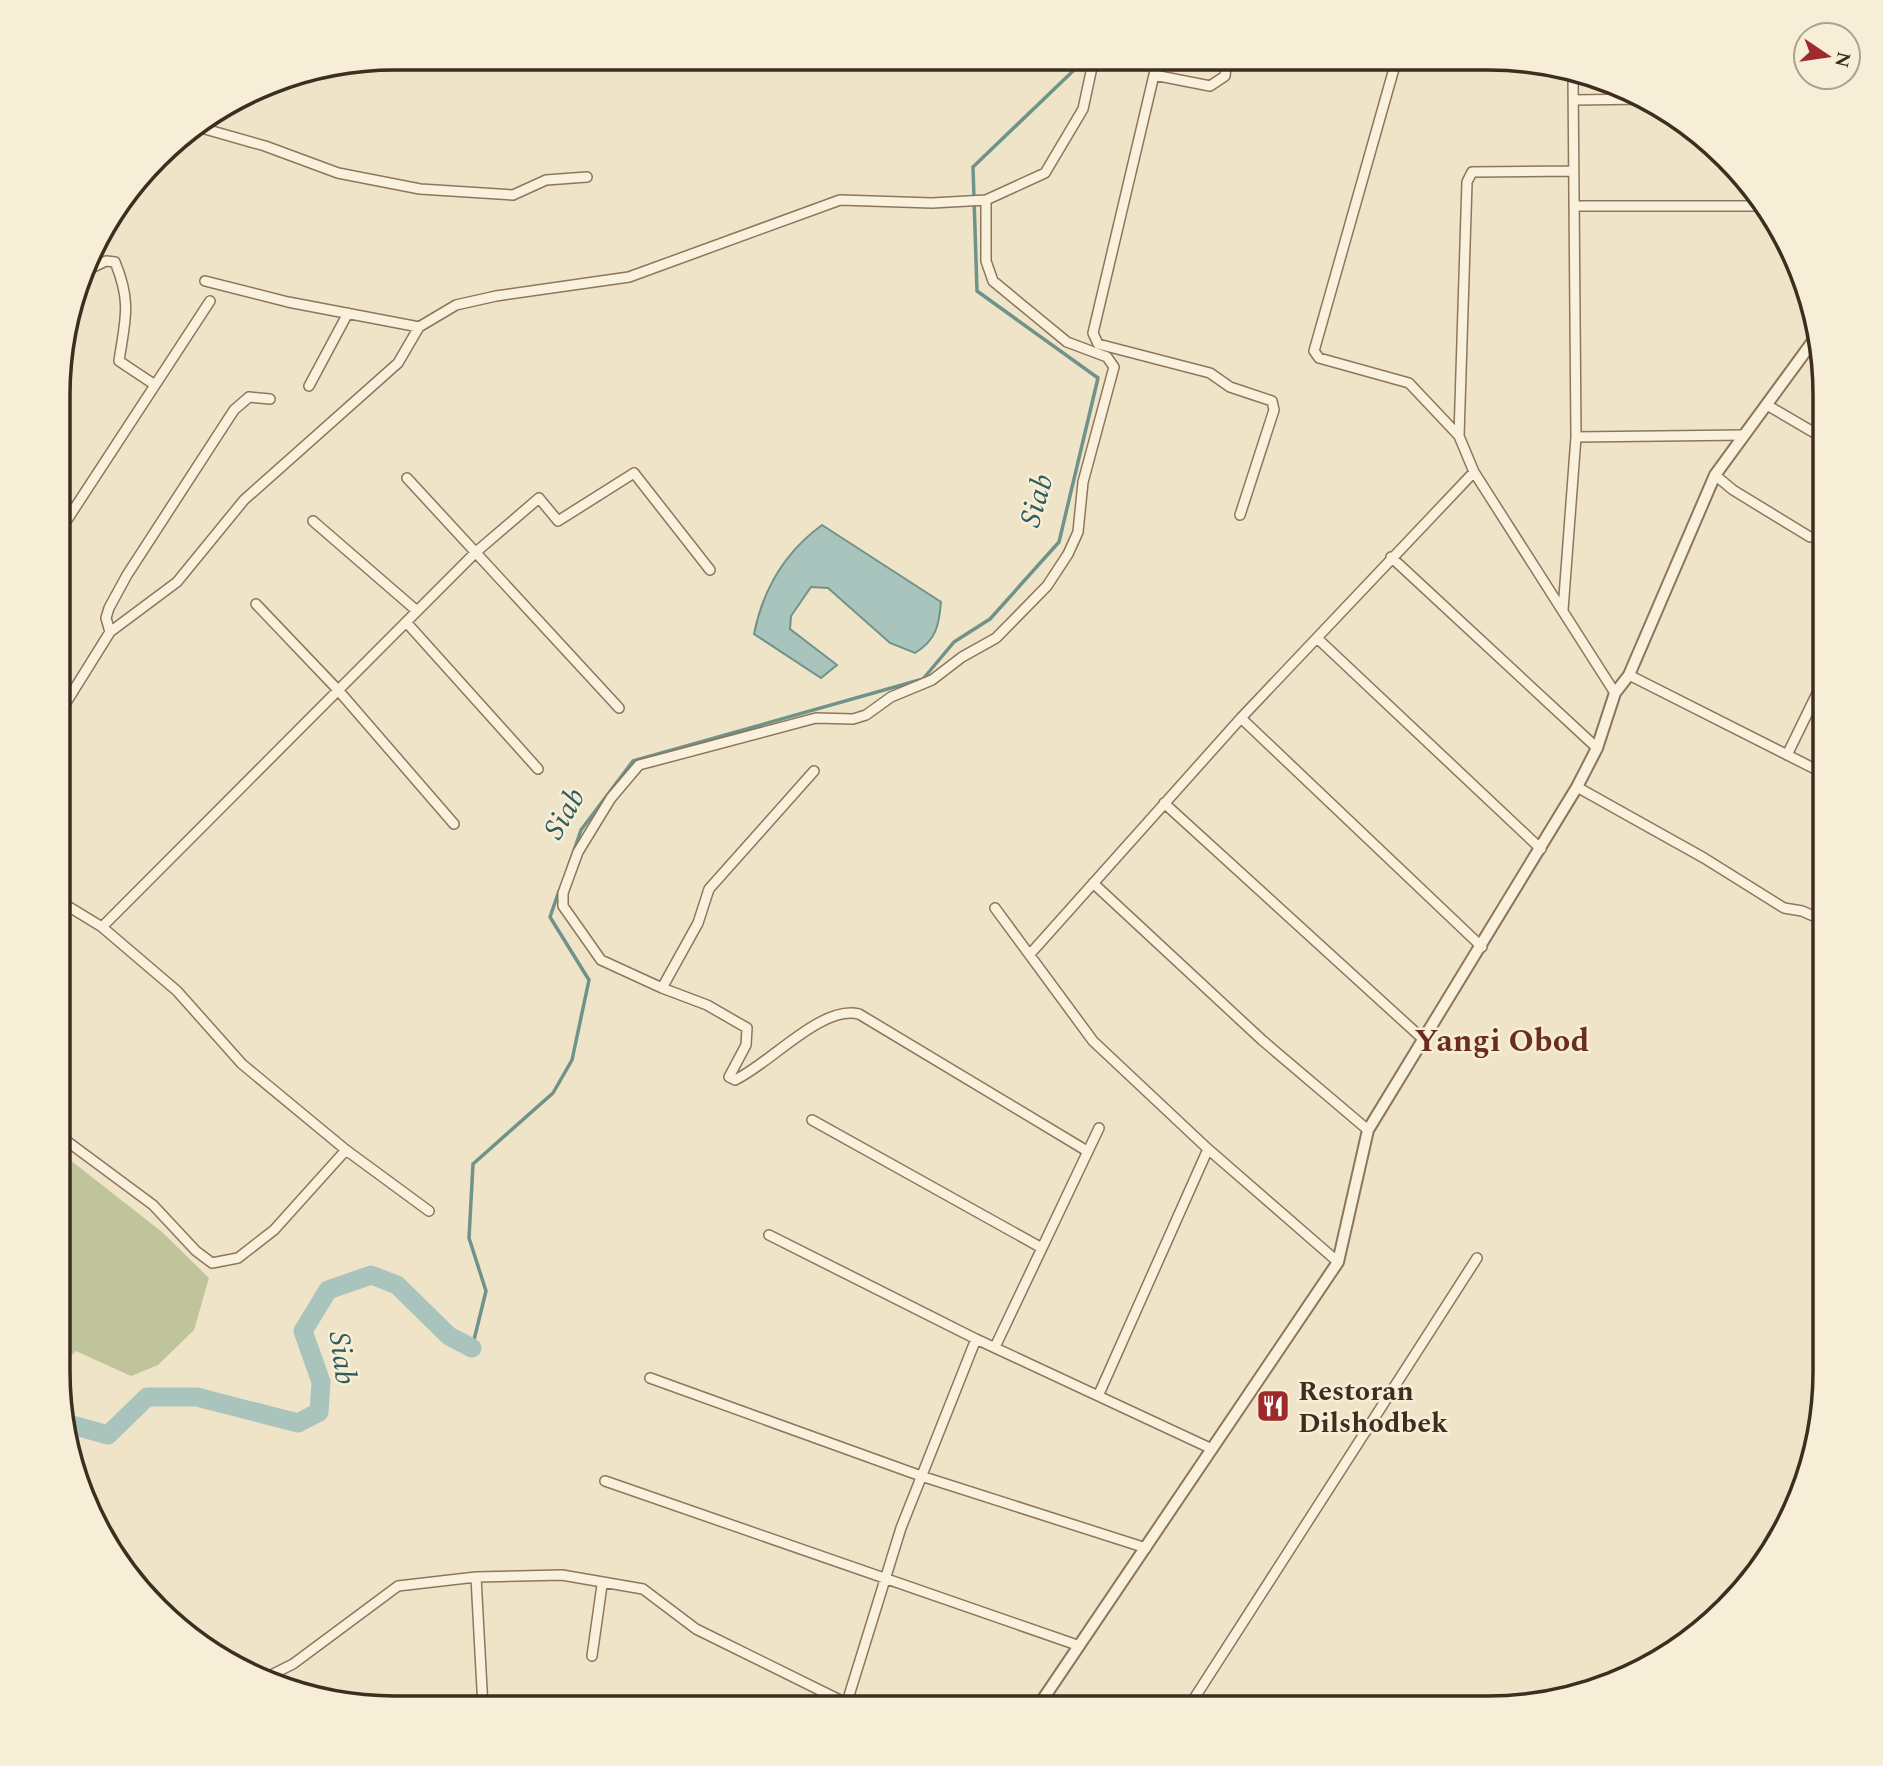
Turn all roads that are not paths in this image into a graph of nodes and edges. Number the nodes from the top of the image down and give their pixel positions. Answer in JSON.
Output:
{"nodes":[{"id":1,"x":1091,"y":70,"type":"edge"},
{"id":2,"x":1155,"y":70,"type":"edge"},
{"id":3,"x":1225,"y":70,"type":"edge"},
{"id":4,"x":1394,"y":70,"type":"edge"},
{"id":5,"x":1154,"y":75,"type":"junction"},
{"id":6,"x":1573,"y":81,"type":"edge"},
{"id":7,"x":1622,"y":99,"type":"edge"},
{"id":8,"x":1574,"y":100,"type":"junction"},
{"id":9,"x":208,"y":130,"type":"edge"},
{"id":10,"x":1573,"y":171,"type":"junction"},
{"id":11,"x":587,"y":177,"type":"dead end"},
{"id":12,"x":986,"y":200,"type":"junction"},
{"id":13,"x":1575,"y":206,"type":"junction"},
{"id":14,"x":1752,"y":206,"type":"edge"},
{"id":15,"x":98,"y":265,"type":"edge"},
{"id":16,"x":205,"y":281,"type":"dead end"},
{"id":17,"x":211,"y":301,"type":"dead end"},
{"id":18,"x":348,"y":313,"type":"junction"},
{"id":19,"x":419,"y":327,"type":"junction"},
{"id":20,"x":1809,"y":347,"type":"edge"},
{"id":21,"x":1115,"y":350,"type":"junction"},
{"id":22,"x":1111,"y":361,"type":"junction"},
{"id":23,"x":155,"y":385,"type":"junction"},
{"id":24,"x":309,"y":386,"type":"dead end"},
{"id":25,"x":270,"y":399,"type":"dead end"},
{"id":26,"x":1767,"y":405,"type":"junction"},
{"id":27,"x":1813,"y":432,"type":"edge"},
{"id":28,"x":1744,"y":435,"type":"junction"},
{"id":29,"x":1459,"y":436,"type":"junction"},
{"id":30,"x":1576,"y":437,"type":"junction"},
{"id":31,"x":1474,"y":472,"type":"junction"},
{"id":32,"x":1715,"y":475,"type":"junction"},
{"id":33,"x":407,"y":478,"type":"dead end"},
{"id":34,"x":70,"y":515,"type":"edge"},
{"id":35,"x":1240,"y":515,"type":"dead end"},
{"id":36,"x":313,"y":521,"type":"dead end"},
{"id":37,"x":1810,"y":537,"type":"dead end"},
{"id":38,"x":476,"y":552,"type":"junction"},
{"id":39,"x":1391,"y":556,"type":"junction"},
{"id":40,"x":710,"y":570,"type":"dead end"},
{"id":41,"x":256,"y":604,"type":"dead end"},
{"id":42,"x":1563,"y":610,"type":"junction"},
{"id":43,"x":417,"y":611,"type":"junction"},
{"id":44,"x":406,"y":622,"type":"junction"},
{"id":45,"x":110,"y":632,"type":"junction"},
{"id":46,"x":1317,"y":638,"type":"junction"},
{"id":47,"x":1629,"y":675,"type":"junction"},
{"id":48,"x":70,"y":686,"type":"edge"},
{"id":49,"x":338,"y":690,"type":"junction"},
{"id":50,"x":1615,"y":693,"type":"junction"},
{"id":51,"x":1813,"y":702,"type":"edge"},
{"id":52,"x":619,"y":708,"type":"dead end"},
{"id":53,"x":1241,"y":718,"type":"junction"},
{"id":54,"x":1597,"y":748,"type":"junction"},
{"id":55,"x":1787,"y":755,"type":"junction"},
{"id":56,"x":1813,"y":768,"type":"edge"},
{"id":57,"x":538,"y":769,"type":"dead end"},
{"id":58,"x":814,"y":771,"type":"dead end"},
{"id":59,"x":1577,"y":787,"type":"junction"},
{"id":60,"x":1164,"y":803,"type":"junction"},
{"id":61,"x":454,"y":824,"type":"dead end"},
{"id":62,"x":1541,"y":849,"type":"junction"},
{"id":63,"x":1093,"y":883,"type":"junction"},
{"id":64,"x":70,"y":908,"type":"edge"},
{"id":65,"x":995,"y":908,"type":"dead end"},
{"id":66,"x":1813,"y":916,"type":"edge"},
{"id":67,"x":102,"y":928,"type":"junction"},
{"id":68,"x":1482,"y":947,"type":"junction"},
{"id":69,"x":1031,"y":953,"type":"junction"},
{"id":70,"x":662,"y":988,"type":"junction"},
{"id":71,"x":1424,"y":1040,"type":"junction"},
{"id":72,"x":812,"y":1120,"type":"dead end"},
{"id":73,"x":1099,"y":1128,"type":"dead end"},
{"id":74,"x":1368,"y":1130,"type":"junction"},
{"id":75,"x":70,"y":1143,"type":"edge"},
{"id":76,"x":1208,"y":1149,"type":"junction"},
{"id":77,"x":346,"y":1150,"type":"junction"},
{"id":78,"x":1087,"y":1151,"type":"junction"},
{"id":79,"x":429,"y":1211,"type":"dead end"},
{"id":80,"x":769,"y":1235,"type":"dead end"},
{"id":81,"x":1040,"y":1247,"type":"junction"},
{"id":82,"x":1477,"y":1258,"type":"dead end"},
{"id":83,"x":1338,"y":1262,"type":"junction"},
{"id":84,"x":976,"y":1339,"type":"junction"},
{"id":85,"x":995,"y":1347,"type":"junction"},
{"id":86,"x":650,"y":1378,"type":"dead end"},
{"id":87,"x":1099,"y":1394,"type":"junction"},
{"id":88,"x":1212,"y":1449,"type":"junction"},
{"id":89,"x":921,"y":1476,"type":"junction"},
{"id":90,"x":605,"y":1481,"type":"dead end"},
{"id":91,"x":1146,"y":1548,"type":"junction"},
{"id":92,"x":476,"y":1577,"type":"junction"},
{"id":93,"x":886,"y":1578,"type":"junction"},
{"id":94,"x":602,"y":1585,"type":"junction"},
{"id":95,"x":1077,"y":1645,"type":"junction"},
{"id":96,"x":592,"y":1656,"type":"dead end"},
{"id":97,"x":275,"y":1673,"type":"edge"},
{"id":98,"x":481,"y":1696,"type":"edge"},
{"id":99,"x":835,"y":1696,"type":"edge"},
{"id":100,"x":849,"y":1696,"type":"edge"},
{"id":101,"x":1045,"y":1696,"type":"edge"},
{"id":102,"x":1196,"y":1696,"type":"edge"}],
"edges":[{"from":1,"to":12,"type":"street"},
{"from":2,"to":5,"type":"street"},
{"from":3,"to":5,"type":"street"},
{"from":4,"to":29,"type":"street"},
{"from":5,"to":21,"type":"street"},
{"from":6,"to":8,"type":"street"},
{"from":7,"to":8,"type":"street"},
{"from":8,"to":10,"type":"street"},
{"from":9,"to":11,"type":"street"},
{"from":10,"to":13,"type":"street"},
{"from":10,"to":29,"type":"street"},
{"from":12,"to":19,"type":"street"},
{"from":12,"to":22,"type":"street"},
{"from":13,"to":14,"type":"street"},
{"from":13,"to":30,"type":"street"},
{"from":15,"to":23,"type":"street"},
{"from":16,"to":18,"type":"street"},
{"from":17,"to":23,"type":"street"},
{"from":18,"to":19,"type":"street"},
{"from":18,"to":24,"type":"street"},
{"from":19,"to":45,"type":"street"},
{"from":20,"to":26,"type":"street"},
{"from":21,"to":22,"type":"street"},
{"from":21,"to":35,"type":"street"},
{"from":22,"to":70,"type":"street"},
{"from":23,"to":34,"type":"street"},
{"from":25,"to":45,"type":"street"},
{"from":26,"to":27,"type":"street"},
{"from":26,"to":28,"type":"street"},
{"from":28,"to":30,"type":"street"},
{"from":28,"to":32,"type":"street"},
{"from":29,"to":31,"type":"street"},
{"from":30,"to":42,"type":"street"},
{"from":31,"to":39,"type":"street"},
{"from":31,"to":42,"type":"street"},
{"from":32,"to":37,"type":"street"},
{"from":32,"to":47,"type":"street"},
{"from":33,"to":38,"type":"street"},
{"from":36,"to":43,"type":"street"},
{"from":38,"to":40,"type":"street"},
{"from":38,"to":43,"type":"street"},
{"from":38,"to":52,"type":"street"},
{"from":39,"to":46,"type":"street"},
{"from":39,"to":54,"type":"street"},
{"from":41,"to":49,"type":"street"},
{"from":42,"to":50,"type":"street"},
{"from":43,"to":44,"type":"street"},
{"from":44,"to":49,"type":"street"},
{"from":44,"to":57,"type":"street"},
{"from":45,"to":48,"type":"street"},
{"from":46,"to":53,"type":"street"},
{"from":46,"to":62,"type":"street"},
{"from":47,"to":50,"type":"street"},
{"from":47,"to":55,"type":"street"},
{"from":49,"to":61,"type":"street"},
{"from":49,"to":67,"type":"street"},
{"from":50,"to":54,"type":"street"},
{"from":51,"to":55,"type":"street"},
{"from":53,"to":60,"type":"street"},
{"from":53,"to":68,"type":"street"},
{"from":54,"to":59,"type":"street"},
{"from":55,"to":56,"type":"street"},
{"from":58,"to":70,"type":"street"},
{"from":59,"to":62,"type":"street"},
{"from":59,"to":66,"type":"street"},
{"from":60,"to":63,"type":"street"},
{"from":60,"to":71,"type":"street"},
{"from":62,"to":68,"type":"street"},
{"from":63,"to":69,"type":"street"},
{"from":63,"to":74,"type":"street"},
{"from":64,"to":67,"type":"street"},
{"from":65,"to":69,"type":"street"},
{"from":67,"to":77,"type":"street"},
{"from":68,"to":71,"type":"street"},
{"from":69,"to":76,"type":"street"},
{"from":70,"to":78,"type":"street"},
{"from":71,"to":74,"type":"street"},
{"from":72,"to":81,"type":"street"},
{"from":73,"to":78,"type":"street"},
{"from":74,"to":83,"type":"street"},
{"from":75,"to":77,"type":"street"},
{"from":76,"to":83,"type":"street"},
{"from":76,"to":87,"type":"street"},
{"from":77,"to":79,"type":"street"},
{"from":78,"to":81,"type":"street"},
{"from":80,"to":84,"type":"street"},
{"from":81,"to":85,"type":"street"},
{"from":82,"to":102,"type":"street"},
{"from":83,"to":88,"type":"street"},
{"from":84,"to":85,"type":"street"},
{"from":84,"to":89,"type":"street"},
{"from":85,"to":87,"type":"street"},
{"from":86,"to":89,"type":"street"},
{"from":87,"to":88,"type":"street"},
{"from":88,"to":91,"type":"street"},
{"from":89,"to":91,"type":"street"},
{"from":89,"to":93,"type":"street"},
{"from":90,"to":93,"type":"street"},
{"from":91,"to":95,"type":"street"},
{"from":92,"to":94,"type":"street"},
{"from":92,"to":97,"type":"street"},
{"from":92,"to":98,"type":"street"},
{"from":93,"to":95,"type":"street"},
{"from":93,"to":100,"type":"street"},
{"from":94,"to":96,"type":"street"},
{"from":94,"to":99,"type":"street"},
{"from":95,"to":101,"type":"street"}]}
